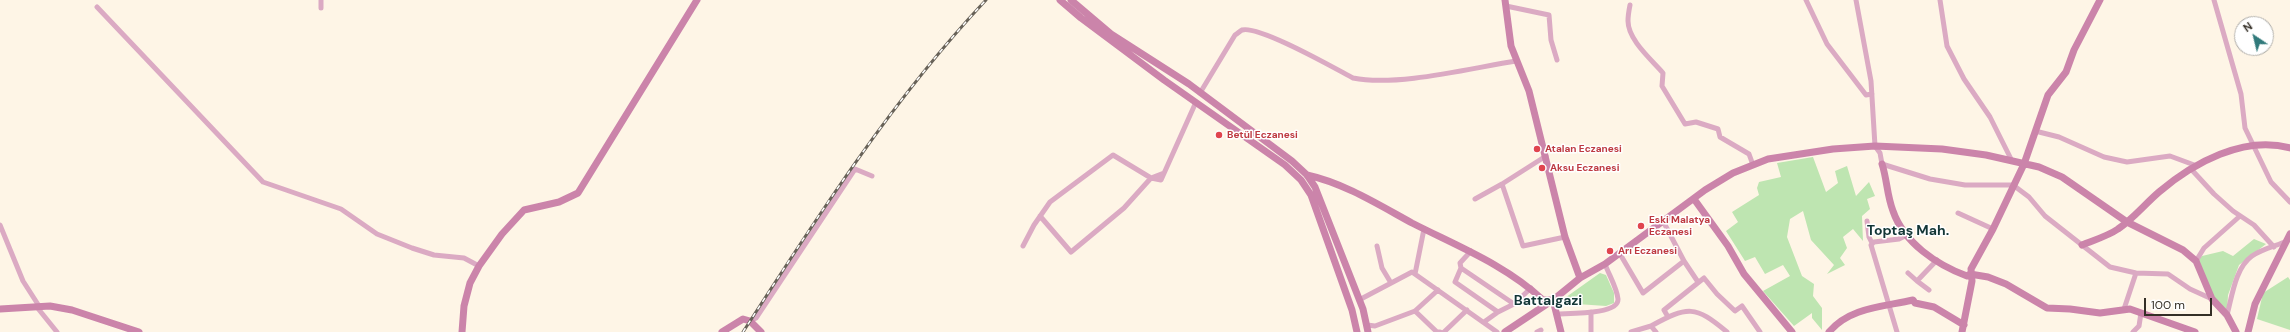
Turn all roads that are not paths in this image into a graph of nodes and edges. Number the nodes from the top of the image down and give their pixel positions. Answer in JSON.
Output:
{"nodes":[{"id":1,"x":321,"y":0,"type":"edge"},
{"id":2,"x":697,"y":0,"type":"edge"},
{"id":3,"x":1060,"y":0,"type":"edge"},
{"id":4,"x":1071,"y":0,"type":"edge"},
{"id":5,"x":1806,"y":0,"type":"edge"},
{"id":6,"x":1856,"y":0,"type":"edge"},
{"id":7,"x":1940,"y":0,"type":"edge"},
{"id":8,"x":2100,"y":0,"type":"edge"},
{"id":9,"x":2214,"y":0,"type":"edge"},
{"id":10,"x":1506,"y":3,"type":"edge"},
{"id":11,"x":1630,"y":5,"type":"dead end"},
{"id":12,"x":97,"y":7,"type":"dead end"},
{"id":13,"x":321,"y":8,"type":"dead end"},
{"id":14,"x":1557,"y":60,"type":"dead end"},
{"id":15,"x":1516,"y":61,"type":"junction"},
{"id":16,"x":1200,"y":93,"type":"junction"},
{"id":17,"x":1872,"y":94,"type":"junction"},
{"id":18,"x":1196,"y":102,"type":"junction"},
{"id":19,"x":2036,"y":131,"type":"junction"},
{"id":20,"x":2252,"y":145,"type":"junction"},
{"id":21,"x":1874,"y":146,"type":"junction"},
{"id":22,"x":2290,"y":148,"type":"edge"},
{"id":23,"x":1546,"y":156,"type":"junction"},
{"id":24,"x":2012,"y":161,"type":"junction"},
{"id":25,"x":1882,"y":164,"type":"junction"},
{"id":26,"x":2024,"y":164,"type":"junction"},
{"id":27,"x":1753,"y":165,"type":"junction"},
{"id":28,"x":2194,"y":168,"type":"junction"},
{"id":29,"x":1307,"y":175,"type":"junction"},
{"id":30,"x":872,"y":176,"type":"dead end"},
{"id":31,"x":1151,"y":178,"type":"junction"},
{"id":32,"x":1301,"y":180,"type":"junction"},
{"id":33,"x":1502,"y":184,"type":"junction"},
{"id":34,"x":2013,"y":185,"type":"junction"},
{"id":35,"x":1475,"y":199,"type":"dead end"},
{"id":36,"x":1694,"y":199,"type":"junction"},
{"id":37,"x":2290,"y":202,"type":"edge"},
{"id":38,"x":1958,"y":213,"type":"dead end"},
{"id":39,"x":1040,"y":216,"type":"junction"},
{"id":40,"x":2240,"y":216,"type":"junction"},
{"id":41,"x":1663,"y":221,"type":"junction"},
{"id":42,"x":1867,"y":221,"type":"dead end"},
{"id":43,"x":2127,"y":222,"type":"junction"},
{"id":44,"x":0,"y":225,"type":"edge"},
{"id":45,"x":1424,"y":229,"type":"junction"},
{"id":46,"x":1993,"y":229,"type":"junction"},
{"id":47,"x":1907,"y":235,"type":"junction"},
{"id":48,"x":1565,"y":237,"type":"junction"},
{"id":49,"x":2288,"y":238,"type":"edge"},
{"id":50,"x":1872,"y":244,"type":"junction"},
{"id":51,"x":2082,"y":245,"type":"junction"},
{"id":52,"x":1023,"y":246,"type":"dead end"},
{"id":53,"x":1377,"y":246,"type":"dead end"},
{"id":54,"x":2274,"y":246,"type":"junction"},
{"id":55,"x":1471,"y":251,"type":"junction"},
{"id":56,"x":1620,"y":254,"type":"junction"},
{"id":57,"x":1937,"y":260,"type":"junction"},
{"id":58,"x":1684,"y":261,"type":"junction"},
{"id":59,"x":2196,"y":261,"type":"junction"},
{"id":60,"x":1605,"y":264,"type":"junction"},
{"id":61,"x":479,"y":266,"type":"junction"},
{"id":62,"x":1461,"y":268,"type":"junction"},
{"id":63,"x":1908,"y":273,"type":"dead end"},
{"id":64,"x":2136,"y":273,"type":"junction"},
{"id":65,"x":1415,"y":274,"type":"junction"},
{"id":66,"x":1970,"y":274,"type":"junction"},
{"id":67,"x":1580,"y":278,"type":"junction"},
{"id":68,"x":1917,"y":280,"type":"junction"},
{"id":69,"x":1698,"y":282,"type":"junction"},
{"id":70,"x":1391,"y":283,"type":"junction"},
{"id":71,"x":1531,"y":288,"type":"junction"},
{"id":72,"x":1438,"y":290,"type":"junction"},
{"id":73,"x":1929,"y":290,"type":"dead end"},
{"id":74,"x":2212,"y":299,"type":"junction"},
{"id":75,"x":1359,"y":300,"type":"junction"},
{"id":76,"x":1553,"y":300,"type":"junction"},
{"id":77,"x":1514,"y":304,"type":"junction"},
{"id":78,"x":1889,"y":304,"type":"junction"},
{"id":79,"x":38,"y":306,"type":"junction"},
{"id":80,"x":0,"y":309,"type":"edge"},
{"id":81,"x":2124,"y":309,"type":"junction"},
{"id":82,"x":1467,"y":310,"type":"junction"},
{"id":83,"x":1415,"y":312,"type":"junction"},
{"id":84,"x":1498,"y":312,"type":"junction"},
{"id":85,"x":1591,"y":312,"type":"junction"},
{"id":86,"x":2141,"y":313,"type":"junction"},
{"id":87,"x":1556,"y":314,"type":"junction"},
{"id":88,"x":2227,"y":316,"type":"junction"},
{"id":89,"x":1668,"y":317,"type":"junction"},
{"id":90,"x":750,"y":321,"type":"junction"},
{"id":91,"x":1484,"y":322,"type":"junction"},
{"id":92,"x":1651,"y":326,"type":"junction"},
{"id":93,"x":1368,"y":329,"type":"edge"},
{"id":94,"x":1963,"y":329,"type":"edge"},
{"id":95,"x":57,"y":332,"type":"edge"},
{"id":96,"x":139,"y":332,"type":"edge"},
{"id":97,"x":462,"y":332,"type":"edge"},
{"id":98,"x":722,"y":332,"type":"edge"},
{"id":99,"x":761,"y":332,"type":"edge"},
{"id":100,"x":1357,"y":332,"type":"edge"},
{"id":101,"x":1440,"y":332,"type":"edge"},
{"id":102,"x":1444,"y":332,"type":"edge"},
{"id":103,"x":1497,"y":332,"type":"edge"},
{"id":104,"x":1505,"y":332,"type":"edge"},
{"id":105,"x":1561,"y":332,"type":"edge"},
{"id":106,"x":1591,"y":332,"type":"edge"},
{"id":107,"x":1631,"y":332,"type":"edge"},
{"id":108,"x":1656,"y":332,"type":"edge"},
{"id":109,"x":1727,"y":332,"type":"edge"},
{"id":110,"x":1760,"y":332,"type":"edge"},
{"id":111,"x":1792,"y":332,"type":"edge"},
{"id":112,"x":1828,"y":332,"type":"edge"},
{"id":113,"x":1897,"y":332,"type":"edge"},
{"id":114,"x":2133,"y":332,"type":"edge"},
{"id":115,"x":2195,"y":332,"type":"edge"},
{"id":116,"x":2236,"y":332,"type":"edge"},
{"id":117,"x":2248,"y":332,"type":"edge"}],
"edges":[{"from":1,"to":13,"type":"street"},
{"from":2,"to":61,"type":"street"},
{"from":3,"to":18,"type":"street"},
{"from":4,"to":16,"type":"street"},
{"from":5,"to":17,"type":"street"},
{"from":6,"to":17,"type":"street"},
{"from":7,"to":24,"type":"street"},
{"from":8,"to":19,"type":"street"},
{"from":9,"to":20,"type":"street"},
{"from":10,"to":14,"type":"street"},
{"from":10,"to":15,"type":"street"},
{"from":11,"to":27,"type":"street"},
{"from":12,"to":61,"type":"street"},
{"from":15,"to":16,"type":"street"},
{"from":15,"to":23,"type":"street"},
{"from":16,"to":29,"type":"street"},
{"from":17,"to":21,"type":"street"},
{"from":18,"to":31,"type":"street"},
{"from":18,"to":32,"type":"street"},
{"from":19,"to":26,"type":"street"},
{"from":19,"to":28,"type":"street"},
{"from":20,"to":22,"type":"street"},
{"from":20,"to":28,"type":"street"},
{"from":20,"to":37,"type":"street"},
{"from":21,"to":24,"type":"street"},
{"from":21,"to":25,"type":"street"},
{"from":21,"to":27,"type":"street"},
{"from":23,"to":33,"type":"street"},
{"from":23,"to":48,"type":"street"},
{"from":24,"to":26,"type":"street"},
{"from":25,"to":34,"type":"street"},
{"from":25,"to":47,"type":"street"},
{"from":26,"to":34,"type":"street"},
{"from":26,"to":43,"type":"street"},
{"from":27,"to":36,"type":"street"},
{"from":28,"to":40,"type":"street"},
{"from":28,"to":43,"type":"street"},
{"from":29,"to":32,"type":"street"},
{"from":29,"to":45,"type":"street"},
{"from":29,"to":75,"type":"street"},
{"from":30,"to":90,"type":"street"},
{"from":31,"to":39,"type":"street"},
{"from":31,"to":39,"type":"street"},
{"from":32,"to":100,"type":"street"},
{"from":33,"to":35,"type":"street"},
{"from":33,"to":48,"type":"street"},
{"from":34,"to":46,"type":"street"},
{"from":34,"to":51,"type":"street"},
{"from":36,"to":41,"type":"street"},
{"from":36,"to":111,"type":"street"},
{"from":38,"to":46,"type":"street"},
{"from":39,"to":52,"type":"street"},
{"from":40,"to":54,"type":"street"},
{"from":40,"to":59,"type":"street"},
{"from":41,"to":56,"type":"street"},
{"from":41,"to":58,"type":"street"},
{"from":42,"to":50,"type":"street"},
{"from":43,"to":51,"type":"street"},
{"from":43,"to":59,"type":"street"},
{"from":44,"to":79,"type":"street"},
{"from":45,"to":55,"type":"street"},
{"from":45,"to":65,"type":"street"},
{"from":46,"to":66,"type":"street"},
{"from":47,"to":50,"type":"street"},
{"from":47,"to":57,"type":"street"},
{"from":48,"to":67,"type":"street"},
{"from":49,"to":54,"type":"street"},
{"from":49,"to":117,"type":"street"},
{"from":50,"to":78,"type":"street"},
{"from":51,"to":64,"type":"street"},
{"from":53,"to":70,"type":"street"},
{"from":54,"to":88,"type":"street"},
{"from":55,"to":62,"type":"street"},
{"from":55,"to":71,"type":"street"},
{"from":56,"to":58,"type":"street"},
{"from":56,"to":60,"type":"street"},
{"from":57,"to":66,"type":"street"},
{"from":57,"to":68,"type":"street"},
{"from":58,"to":69,"type":"street"},
{"from":59,"to":74,"type":"street"},
{"from":60,"to":67,"type":"street"},
{"from":60,"to":85,"type":"street"},
{"from":61,"to":97,"type":"street"},
{"from":62,"to":77,"type":"street"},
{"from":62,"to":84,"type":"street"},
{"from":63,"to":68,"type":"street"},
{"from":64,"to":74,"type":"street"},
{"from":64,"to":81,"type":"street"},
{"from":65,"to":70,"type":"street"},
{"from":65,"to":72,"type":"street"},
{"from":66,"to":81,"type":"street"},
{"from":66,"to":94,"type":"street"},
{"from":67,"to":76,"type":"street"},
{"from":68,"to":73,"type":"street"},
{"from":69,"to":89,"type":"street"},
{"from":69,"to":110,"type":"street"},
{"from":70,"to":75,"type":"street"},
{"from":71,"to":76,"type":"street"},
{"from":71,"to":77,"type":"street"},
{"from":72,"to":82,"type":"street"},
{"from":72,"to":83,"type":"street"},
{"from":74,"to":88,"type":"street"},
{"from":75,"to":93,"type":"street"},
{"from":76,"to":87,"type":"street"},
{"from":76,"to":104,"type":"street"},
{"from":77,"to":84,"type":"street"},
{"from":78,"to":94,"type":"street"},
{"from":78,"to":112,"type":"street"},
{"from":78,"to":113,"type":"street"},
{"from":79,"to":80,"type":"street"},
{"from":79,"to":95,"type":"street"},
{"from":79,"to":96,"type":"street"},
{"from":81,"to":86,"type":"street"},
{"from":82,"to":91,"type":"street"},
{"from":82,"to":102,"type":"street"},
{"from":83,"to":93,"type":"street"},
{"from":83,"to":101,"type":"street"},
{"from":84,"to":91,"type":"street"},
{"from":85,"to":87,"type":"street"},
{"from":85,"to":106,"type":"street"},
{"from":86,"to":114,"type":"street"},
{"from":86,"to":115,"type":"street"},
{"from":87,"to":105,"type":"street"},
{"from":88,"to":116,"type":"street"},
{"from":89,"to":92,"type":"street"},
{"from":89,"to":109,"type":"street"},
{"from":90,"to":98,"type":"street"},
{"from":90,"to":99,"type":"street"},
{"from":91,"to":103,"type":"street"},
{"from":92,"to":107,"type":"street"},
{"from":92,"to":108,"type":"street"}]}
